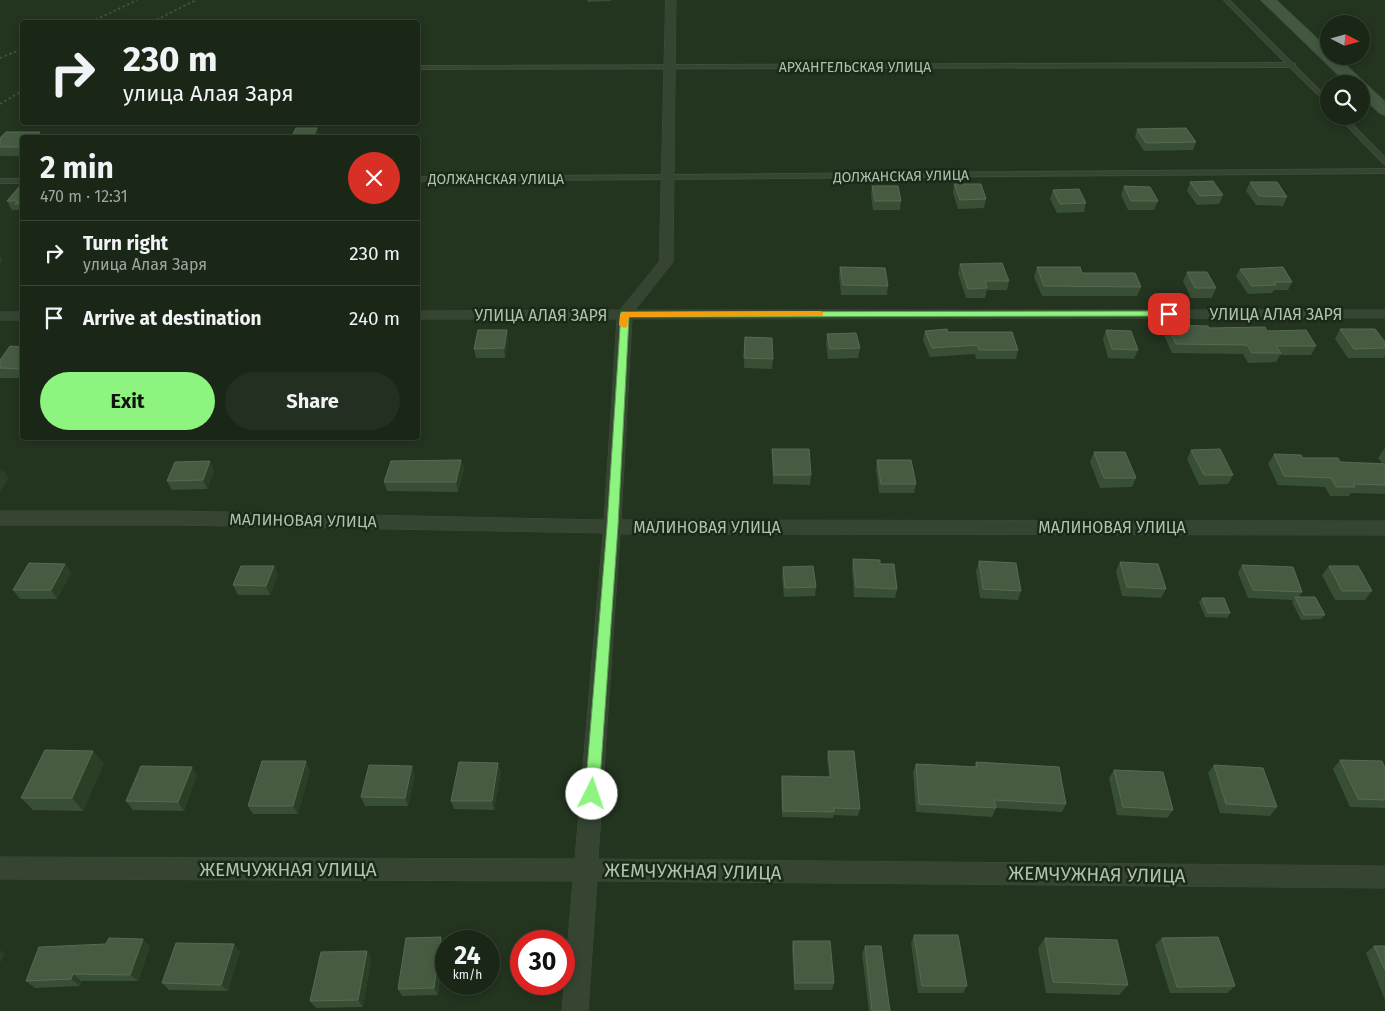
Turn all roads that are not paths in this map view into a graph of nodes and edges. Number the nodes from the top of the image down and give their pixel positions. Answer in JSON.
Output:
{"nodes":[{"id":1,"x":671,"y":0,"type":"edge"},
{"id":2,"x":1226,"y":0,"type":"edge"},
{"id":3,"x":1268,"y":0,"type":"edge"},
{"id":4,"x":1293,"y":65,"type":"junction"},
{"id":5,"x":420,"y":68,"type":"edge"},
{"id":6,"x":669,"y":68,"type":"junction"},
{"id":7,"x":1347,"y":75,"type":"edge"},
{"id":8,"x":1320,"y":94,"type":"edge"},
{"id":9,"x":1370,"y":96,"type":"edge"},
{"id":10,"x":1385,"y":110,"type":"edge"},
{"id":11,"x":1350,"y":125,"type":"edge"},
{"id":12,"x":1385,"y":162,"type":"edge"},
{"id":13,"x":1385,"y":171,"type":"edge"},
{"id":14,"x":668,"y":178,"type":"junction"},
{"id":15,"x":420,"y":179,"type":"edge"},
{"id":16,"x":0,"y":181,"type":"edge"},
{"id":17,"x":20,"y":181,"type":"edge"},
{"id":18,"x":625,"y":314,"type":"junction"},
{"id":19,"x":1385,"y":314,"type":"edge"},
{"id":20,"x":420,"y":315,"type":"edge"},
{"id":21,"x":0,"y":316,"type":"edge"},
{"id":22,"x":20,"y":316,"type":"edge"},
{"id":23,"x":0,"y":518,"type":"edge"},
{"id":24,"x":612,"y":526,"type":"junction"},
{"id":25,"x":1385,"y":528,"type":"edge"},
{"id":26,"x":0,"y":868,"type":"edge"},
{"id":27,"x":586,"y":870,"type":"junction"},
{"id":28,"x":1385,"y":877,"type":"edge"},
{"id":29,"x":575,"y":1011,"type":"edge"}],
"edges":[{"from":1,"to":6,"type":"street"},
{"from":2,"to":4,"type":"lane"},
{"from":3,"to":7,"type":"main road"},
{"from":4,"to":6,"type":"lane","name":"АРХАНГЕЛЬСКАЯ УЛИЦА"},
{"from":4,"to":8,"type":"lane"},
{"from":5,"to":6,"type":"lane","name":"АРХАНГЕЛЬСКАЯ УЛИЦА"},
{"from":6,"to":14,"type":"street"},
{"from":9,"to":10,"type":"main road"},
{"from":11,"to":12,"type":"lane"},
{"from":13,"to":14,"type":"lane","name":"ДОЛЖАНСКАЯ УЛИЦА"},
{"from":14,"to":15,"type":"lane","name":"ДОЛЖАНСКАЯ УЛИЦА"},
{"from":14,"to":18,"type":"street"},
{"from":16,"to":17,"type":"lane"},
{"from":18,"to":19,"type":"street","name":"УЛИЦА АЛАЯ ЗАРЯ"},
{"from":18,"to":20,"type":"street","name":"УЛИЦА АЛАЯ ЗАРЯ"},
{"from":18,"to":24,"type":"street"},
{"from":21,"to":22,"type":"street"},
{"from":23,"to":24,"type":"street","name":"МАЛИНОВАЯ УЛИЦА"},
{"from":24,"to":25,"type":"street","name":"МАЛИНОВАЯ УЛИЦА"},
{"from":24,"to":27,"type":"street"},
{"from":26,"to":27,"type":"street","name":"ЖЕМЧУЖНАЯ УЛИЦА"},
{"from":27,"to":28,"type":"street","name":"ЖЕМЧУЖНАЯ УЛИЦА"},
{"from":27,"to":29,"type":"street"}]}
